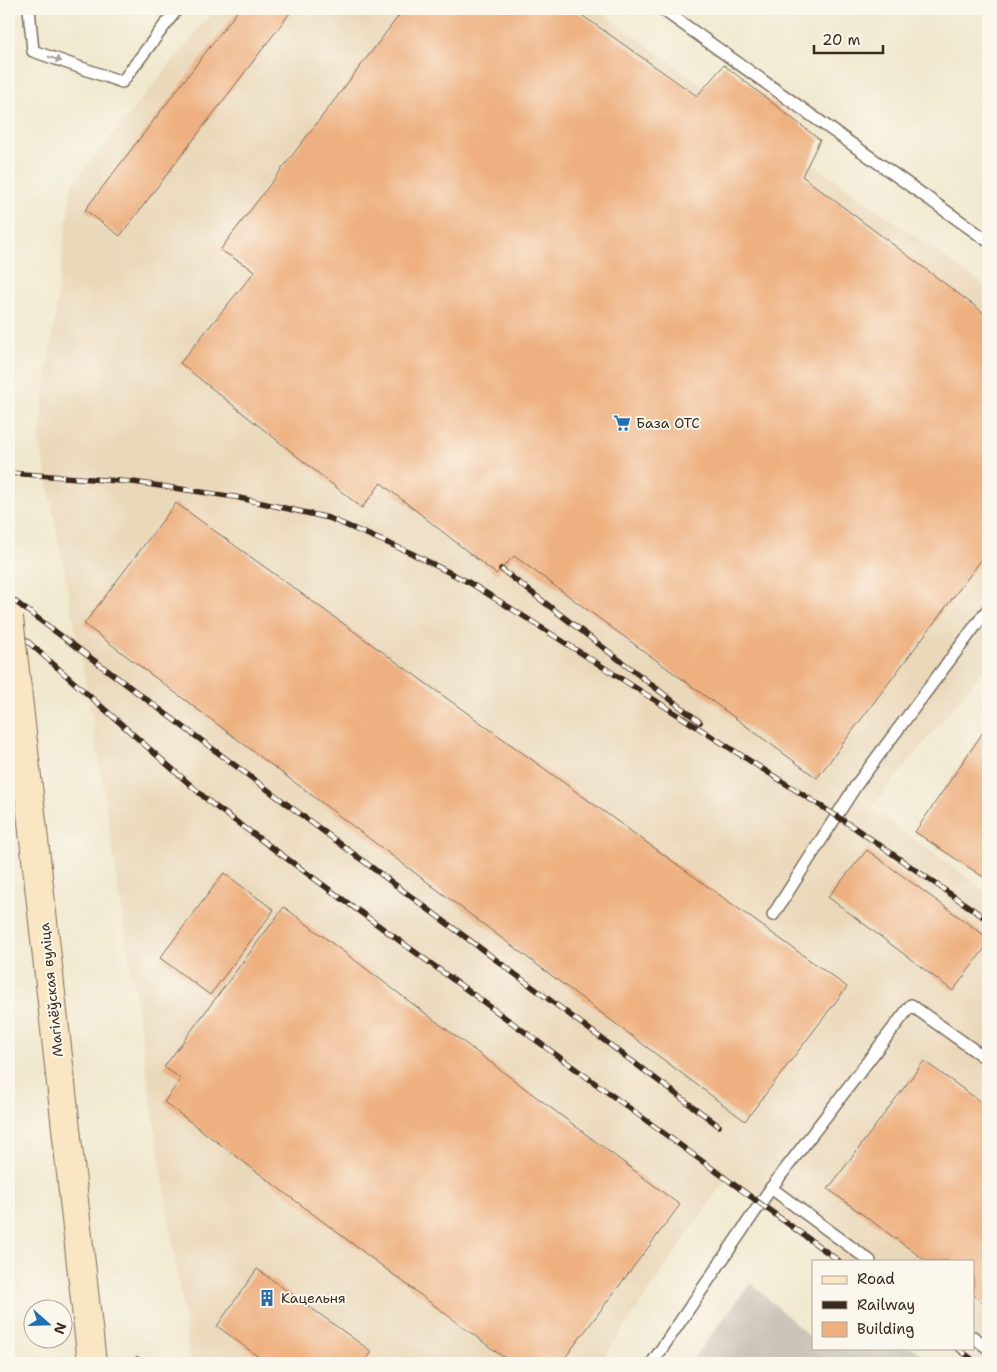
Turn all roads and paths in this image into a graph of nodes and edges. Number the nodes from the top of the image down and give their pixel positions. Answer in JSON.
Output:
{"nodes":[{"id":1,"x":29,"y":9,"type":"edge"},
{"id":2,"x":177,"y":9,"type":"edge"},
{"id":3,"x":662,"y":9,"type":"edge"},
{"id":4,"x":988,"y":241,"type":"edge"},
{"id":5,"x":988,"y":609,"type":"edge"},
{"id":6,"x":9,"y":618,"type":"edge"},
{"id":7,"x":772,"y":915,"type":"dead end"},
{"id":8,"x":988,"y":1060,"type":"edge"},
{"id":9,"x":771,"y":1188,"type":"junction"},
{"id":10,"x":869,"y":1260,"type":"edge"},
{"id":11,"x":974,"y":1338,"type":"edge"},
{"id":12,"x":988,"y":1348,"type":"edge"},
{"id":13,"x":137,"y":1356,"type":"dead end"},
{"id":14,"x":92,"y":1363,"type":"edge"},
{"id":15,"x":138,"y":1363,"type":"edge"},
{"id":16,"x":652,"y":1363,"type":"edge"}],
"edges":[{"from":1,"to":2,"type":"lane","one_way":true},
{"from":3,"to":4,"type":"lane"},
{"from":5,"to":7,"type":"lane"},
{"from":6,"to":14,"type":"street","name":"Магілёўская вуліца","bridge":true},
{"from":8,"to":9,"type":"lane"},
{"from":9,"to":10,"type":"lane"},
{"from":9,"to":16,"type":"lane"},
{"from":11,"to":12,"type":"lane"},
{"from":13,"to":15,"type":"path"}]}
